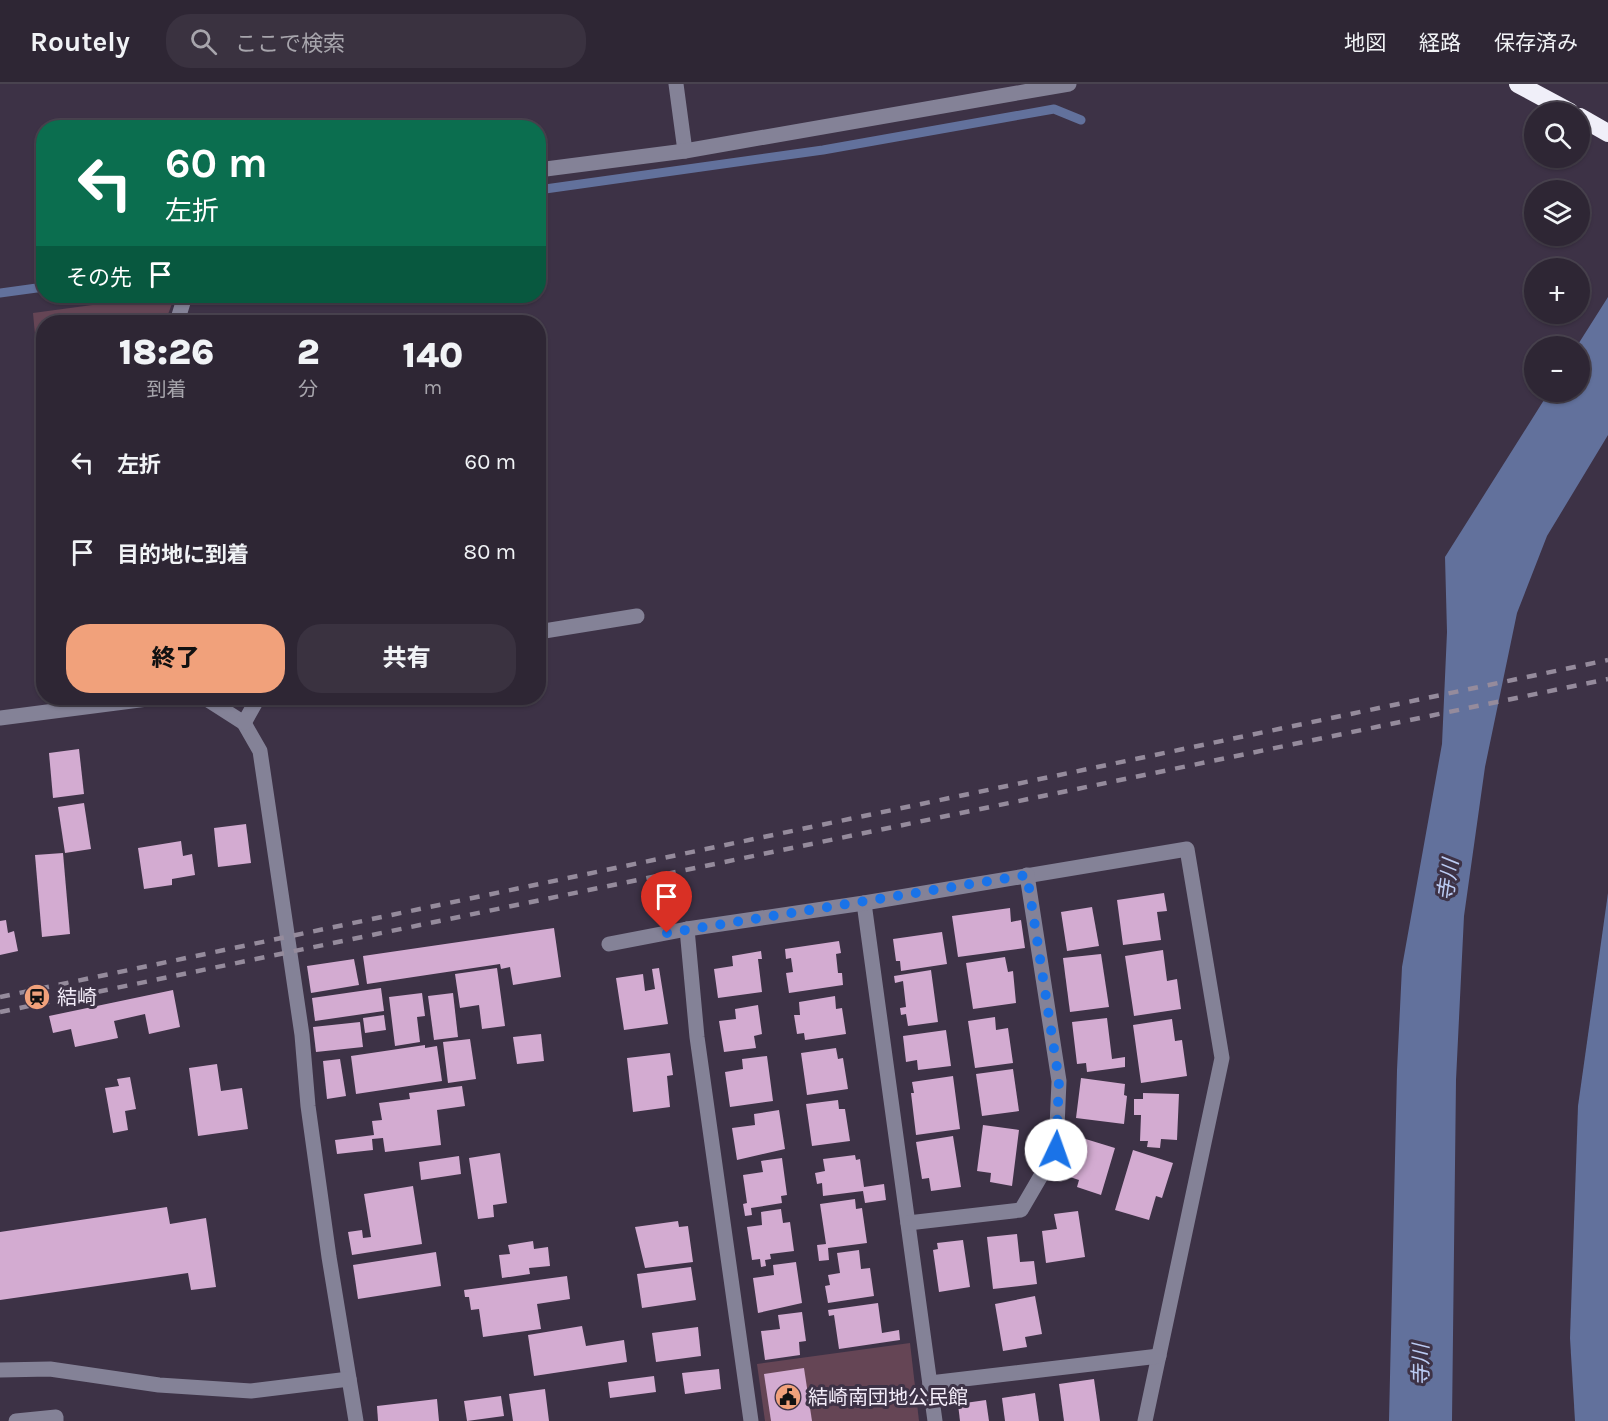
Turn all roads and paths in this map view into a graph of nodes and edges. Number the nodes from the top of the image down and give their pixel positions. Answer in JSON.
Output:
{"nodes":[{"id":1,"x":676,"y":84,"type":"edge"},
{"id":2,"x":1069,"y":84,"type":"edge"},
{"id":3,"x":1518,"y":84,"type":"edge"},
{"id":4,"x":1551,"y":102,"type":"edge"},
{"id":5,"x":1590,"y":123,"type":"edge"},
{"id":6,"x":1608,"y":133,"type":"edge"},
{"id":7,"x":685,"y":151,"type":"junction"},
{"id":8,"x":546,"y":170,"type":"edge"},
{"id":9,"x":637,"y":616,"type":"dead end"},
{"id":10,"x":546,"y":631,"type":"edge"},
{"id":11,"x":101,"y":705,"type":"edge"},
{"id":12,"x":216,"y":705,"type":"edge"},
{"id":13,"x":254,"y":705,"type":"edge"},
{"id":14,"x":0,"y":718,"type":"edge"},
{"id":15,"x":244,"y":723,"type":"junction"},
{"id":16,"x":1027,"y":875,"type":"junction"},
{"id":17,"x":864,"y":903,"type":"junction"},
{"id":18,"x":687,"y":929,"type":"junction"},
{"id":19,"x":609,"y":944,"type":"dead end"},
{"id":20,"x":908,"y":1223,"type":"junction"},
{"id":21,"x":1159,"y":1356,"type":"junction"},
{"id":22,"x":0,"y":1370,"type":"edge"},
{"id":23,"x":349,"y":1379,"type":"junction"},
{"id":24,"x":930,"y":1383,"type":"junction"},
{"id":25,"x":16,"y":1421,"type":"edge"},
{"id":26,"x":56,"y":1421,"type":"edge"},
{"id":27,"x":356,"y":1421,"type":"edge"},
{"id":28,"x":751,"y":1421,"type":"edge"},
{"id":29,"x":934,"y":1421,"type":"edge"},
{"id":30,"x":1145,"y":1421,"type":"edge"}],
"edges":[{"from":1,"to":7,"type":"street"},
{"from":2,"to":7,"type":"street"},
{"from":3,"to":4,"type":"highway"},
{"from":5,"to":6,"type":"highway"},
{"from":7,"to":8,"type":"street"},
{"from":9,"to":10,"type":"street"},
{"from":11,"to":14,"type":"street"},
{"from":12,"to":15,"type":"street"},
{"from":13,"to":15,"type":"street"},
{"from":15,"to":23,"type":"street"},
{"from":16,"to":17,"type":"street"},
{"from":16,"to":20,"type":"street"},
{"from":16,"to":21,"type":"street"},
{"from":17,"to":18,"type":"street"},
{"from":17,"to":20,"type":"street"},
{"from":18,"to":19,"type":"street"},
{"from":18,"to":28,"type":"street"},
{"from":20,"to":24,"type":"street"},
{"from":21,"to":24,"type":"street"},
{"from":21,"to":30,"type":"street"},
{"from":22,"to":23,"type":"street"},
{"from":23,"to":27,"type":"street"},
{"from":24,"to":29,"type":"street"},
{"from":25,"to":26,"type":"street"}]}
